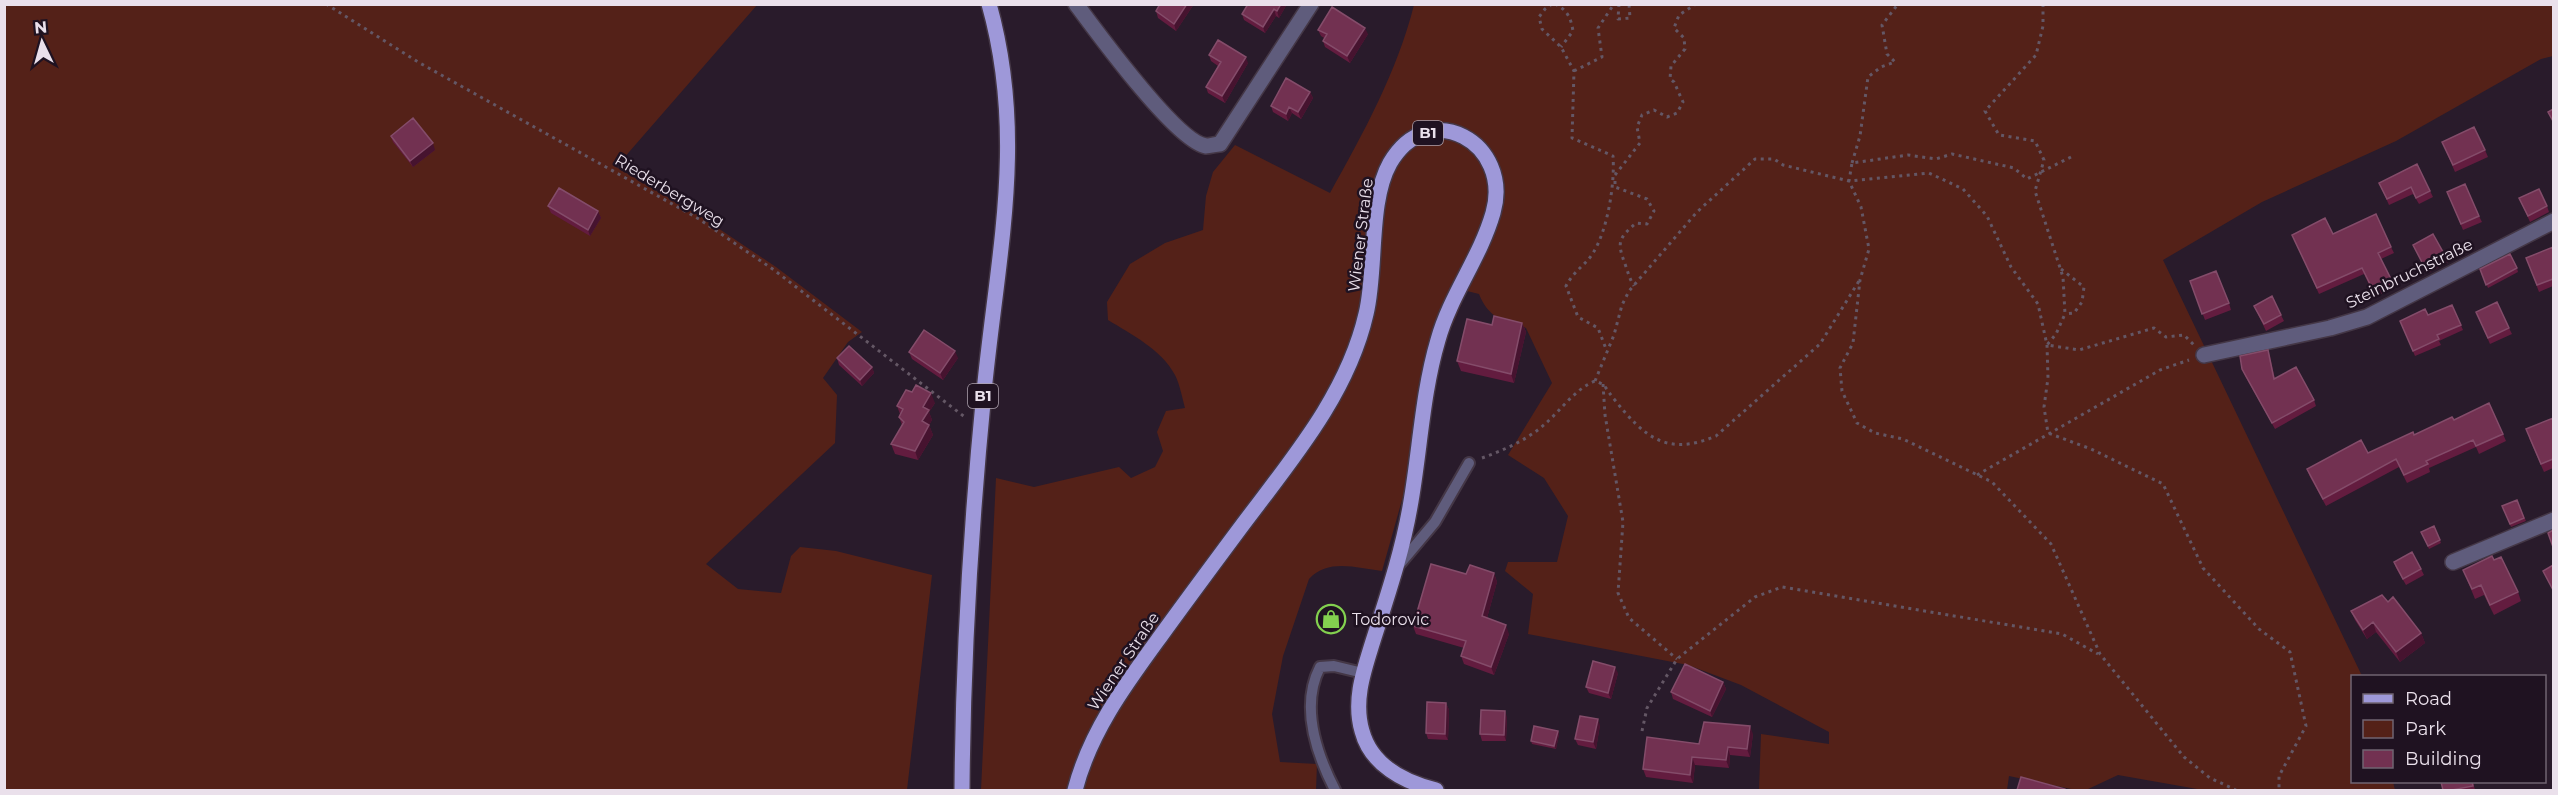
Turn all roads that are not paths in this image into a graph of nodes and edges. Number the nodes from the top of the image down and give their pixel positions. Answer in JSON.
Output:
{"nodes":[{"id":1,"x":989,"y":4,"type":"edge"},
{"id":2,"x":1076,"y":4,"type":"edge"},
{"id":3,"x":1311,"y":4,"type":"edge"},
{"id":4,"x":2553,"y":221,"type":"edge"},
{"id":5,"x":2204,"y":355,"type":"road end"},
{"id":6,"x":1469,"y":463,"type":"road end"},
{"id":7,"x":2553,"y":520,"type":"edge"},
{"id":8,"x":2453,"y":562,"type":"dead end"},
{"id":9,"x":1396,"y":567,"type":"junction"},
{"id":10,"x":1363,"y":673,"type":"junction"},
{"id":11,"x":962,"y":790,"type":"edge"},
{"id":12,"x":1075,"y":790,"type":"edge"},
{"id":13,"x":1335,"y":790,"type":"edge"},
{"id":14,"x":1436,"y":790,"type":"edge"}],
"edges":[{"from":1,"to":11,"type":"main road","number":"B1"},
{"from":2,"to":3,"type":"street"},
{"from":4,"to":5,"type":"street","name":"Steinbruchstraße"},
{"from":6,"to":9,"type":"lane"},
{"from":7,"to":8,"type":"street"},
{"from":9,"to":10,"type":"main road","name":"Wiener Straße","number":"B1"},
{"from":9,"to":12,"type":"main road","name":"Wiener Straße","number":"B1"},
{"from":10,"to":13,"type":"lane"},
{"from":10,"to":14,"type":"main road","name":"Wiener Straße","number":"B1"}]}
